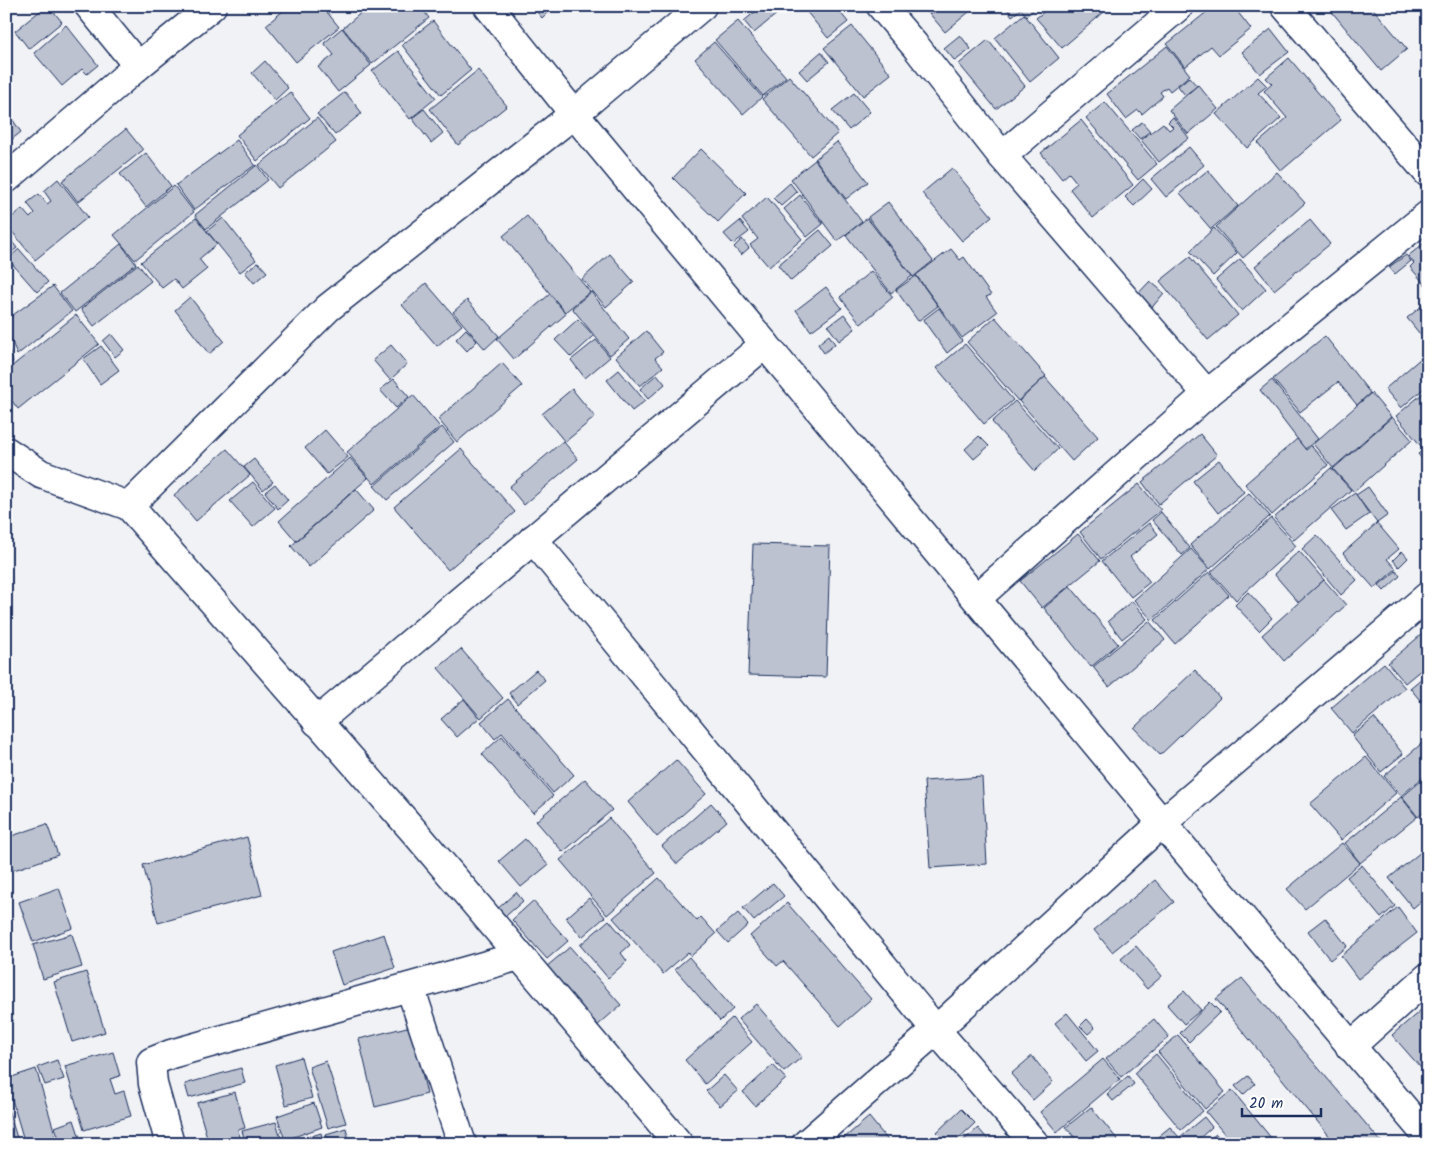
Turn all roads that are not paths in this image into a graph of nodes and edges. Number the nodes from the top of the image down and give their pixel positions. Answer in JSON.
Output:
{"nodes":[{"id":1,"x":89,"y":6,"type":"edge"},
{"id":2,"x":212,"y":6,"type":"edge"},
{"id":3,"x":488,"y":6,"type":"edge"},
{"id":4,"x":702,"y":6,"type":"edge"},
{"id":5,"x":881,"y":6,"type":"edge"},
{"id":6,"x":1179,"y":6,"type":"edge"},
{"id":7,"x":1285,"y":6,"type":"edge"},
{"id":8,"x":138,"y":66,"type":"junction"},
{"id":9,"x":574,"y":114,"type":"junction"},
{"id":10,"x":1002,"y":156,"type":"junction"},
{"id":11,"x":1428,"y":173,"type":"edge"},
{"id":12,"x":6,"y":179,"type":"edge"},
{"id":13,"x":1428,"y":215,"type":"edge"},
{"id":14,"x":765,"y":344,"type":"junction"},
{"id":15,"x":1208,"y":394,"type":"junction"},
{"id":16,"x":6,"y":451,"type":"edge"},
{"id":17,"x":129,"y":506,"type":"junction"},
{"id":18,"x":533,"y":539,"type":"junction"},
{"id":19,"x":1428,"y":596,"type":"edge"},
{"id":20,"x":977,"y":598,"type":"junction"},
{"id":21,"x":317,"y":722,"type":"junction"},
{"id":22,"x":1162,"y":823,"type":"junction"},
{"id":23,"x":520,"y":956,"type":"junction"},
{"id":24,"x":1428,"y":976,"type":"edge"},
{"id":25,"x":410,"y":987,"type":"junction"},
{"id":26,"x":936,"y":1030,"type":"junction"},
{"id":27,"x":1350,"y":1047,"type":"junction"},
{"id":28,"x":1428,"y":1137,"type":"edge"},
{"id":29,"x":170,"y":1144,"type":"edge"},
{"id":30,"x":462,"y":1144,"type":"edge"},
{"id":31,"x":679,"y":1144,"type":"edge"},
{"id":32,"x":806,"y":1144,"type":"edge"},
{"id":33,"x":1035,"y":1144,"type":"edge"}],
"edges":[{"from":1,"to":8,"type":"street"},
{"from":2,"to":8,"type":"street"},
{"from":3,"to":9,"type":"street"},
{"from":4,"to":9,"type":"street"},
{"from":5,"to":10,"type":"street"},
{"from":6,"to":10,"type":"street"},
{"from":7,"to":11,"type":"street"},
{"from":8,"to":12,"type":"street"},
{"from":9,"to":14,"type":"street"},
{"from":9,"to":17,"type":"street"},
{"from":10,"to":15,"type":"street"},
{"from":13,"to":15,"type":"street"},
{"from":14,"to":18,"type":"street"},
{"from":14,"to":20,"type":"street"},
{"from":15,"to":20,"type":"street"},
{"from":16,"to":17,"type":"street"},
{"from":17,"to":21,"type":"street"},
{"from":18,"to":21,"type":"street"},
{"from":18,"to":26,"type":"street"},
{"from":19,"to":22,"type":"street"},
{"from":20,"to":22,"type":"street"},
{"from":21,"to":23,"type":"street"},
{"from":22,"to":26,"type":"street"},
{"from":22,"to":27,"type":"street"},
{"from":23,"to":25,"type":"street"},
{"from":23,"to":31,"type":"street"},
{"from":24,"to":27,"type":"street"},
{"from":25,"to":29,"type":"street"},
{"from":25,"to":30,"type":"street"},
{"from":26,"to":32,"type":"street"},
{"from":26,"to":33,"type":"street"},
{"from":27,"to":28,"type":"street"}]}
